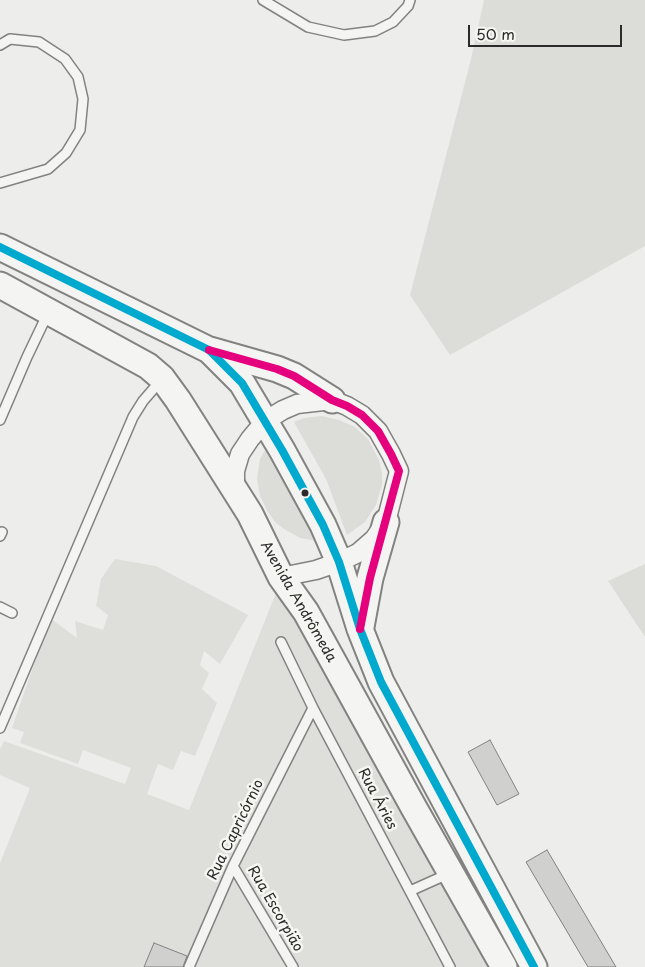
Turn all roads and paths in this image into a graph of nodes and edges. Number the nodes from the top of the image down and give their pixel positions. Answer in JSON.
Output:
{"nodes":[{"id":1,"x":263,"y":0,"type":"edge"},
{"id":2,"x":410,"y":0,"type":"edge"},
{"id":3,"x":5,"y":39,"type":"edge"},
{"id":4,"x":0,"y":45,"type":"edge"},
{"id":5,"x":0,"y":183,"type":"edge"},
{"id":6,"x":0,"y":247,"type":"edge"},
{"id":7,"x":0,"y":285,"type":"edge"},
{"id":8,"x":49,"y":311,"type":"junction"},
{"id":9,"x":209,"y":350,"type":"junction"},
{"id":10,"x":162,"y":378,"type":"junction"},
{"id":11,"x":332,"y":400,"type":"junction"},
{"id":12,"x":0,"y":420,"type":"edge"},
{"id":13,"x":265,"y":421,"type":"junction"},
{"id":14,"x":235,"y":490,"type":"junction"},
{"id":15,"x":386,"y":522,"type":"junction"},
{"id":16,"x":339,"y":562,"type":"junction"},
{"id":17,"x":281,"y":577,"type":"junction"},
{"id":18,"x":0,"y":607,"type":"edge"},
{"id":19,"x":12,"y":613,"type":"dead end"},
{"id":20,"x":360,"y":629,"type":"junction"},
{"id":21,"x":281,"y":642,"type":"dead end"},
{"id":22,"x":313,"y":708,"type":"junction"},
{"id":23,"x":0,"y":728,"type":"edge"},
{"id":24,"x":233,"y":866,"type":"junction"},
{"id":25,"x":451,"y":873,"type":"junction"},
{"id":26,"x":410,"y":892,"type":"junction"},
{"id":27,"x":189,"y":967,"type":"edge"},
{"id":28,"x":293,"y":967,"type":"edge"},
{"id":29,"x":450,"y":967,"type":"edge"},
{"id":30,"x":504,"y":967,"type":"edge"},
{"id":31,"x":534,"y":967,"type":"edge"}],
"edges":[{"from":1,"to":2,"type":"lane"},
{"from":3,"to":4,"type":"lane"},
{"from":3,"to":5,"type":"lane"},
{"from":6,"to":9,"type":"main road"},
{"from":7,"to":8,"type":"main road","name":"Avenida Andrômeda"},
{"from":8,"to":10,"type":"main road","name":"Avenida Andrômeda"},
{"from":8,"to":12,"type":"lane"},
{"from":9,"to":11,"type":"main road"},
{"from":9,"to":13,"type":"main road"},
{"from":10,"to":14,"type":"main road","name":"Avenida Andrômeda"},
{"from":10,"to":23,"type":"lane"},
{"from":11,"to":13,"type":"street"},
{"from":11,"to":15,"type":"street"},
{"from":13,"to":14,"type":"street"},
{"from":13,"to":16,"type":"main road"},
{"from":14,"to":17,"type":"main road","name":"Avenida Andrômeda"},
{"from":15,"to":16,"type":"street"},
{"from":15,"to":20,"type":"main road"},
{"from":16,"to":17,"type":"street"},
{"from":16,"to":20,"type":"main road"},
{"from":17,"to":25,"type":"main road","name":"Avenida Andrômeda"},
{"from":18,"to":19,"type":"lane"},
{"from":20,"to":31,"type":"main road"},
{"from":21,"to":22,"type":"lane","name":"Rua Áries"},
{"from":22,"to":24,"type":"lane","name":"Rua Capricórnio"},
{"from":22,"to":26,"type":"lane","name":"Rua Áries"},
{"from":24,"to":27,"type":"lane","name":"Rua Capricórnio"},
{"from":24,"to":28,"type":"lane","name":"Rua Escorpião"},
{"from":25,"to":26,"type":"lane"},
{"from":25,"to":30,"type":"main road","name":"Avenida Andrômeda"},
{"from":26,"to":29,"type":"lane","name":"Rua Áries"}]}
